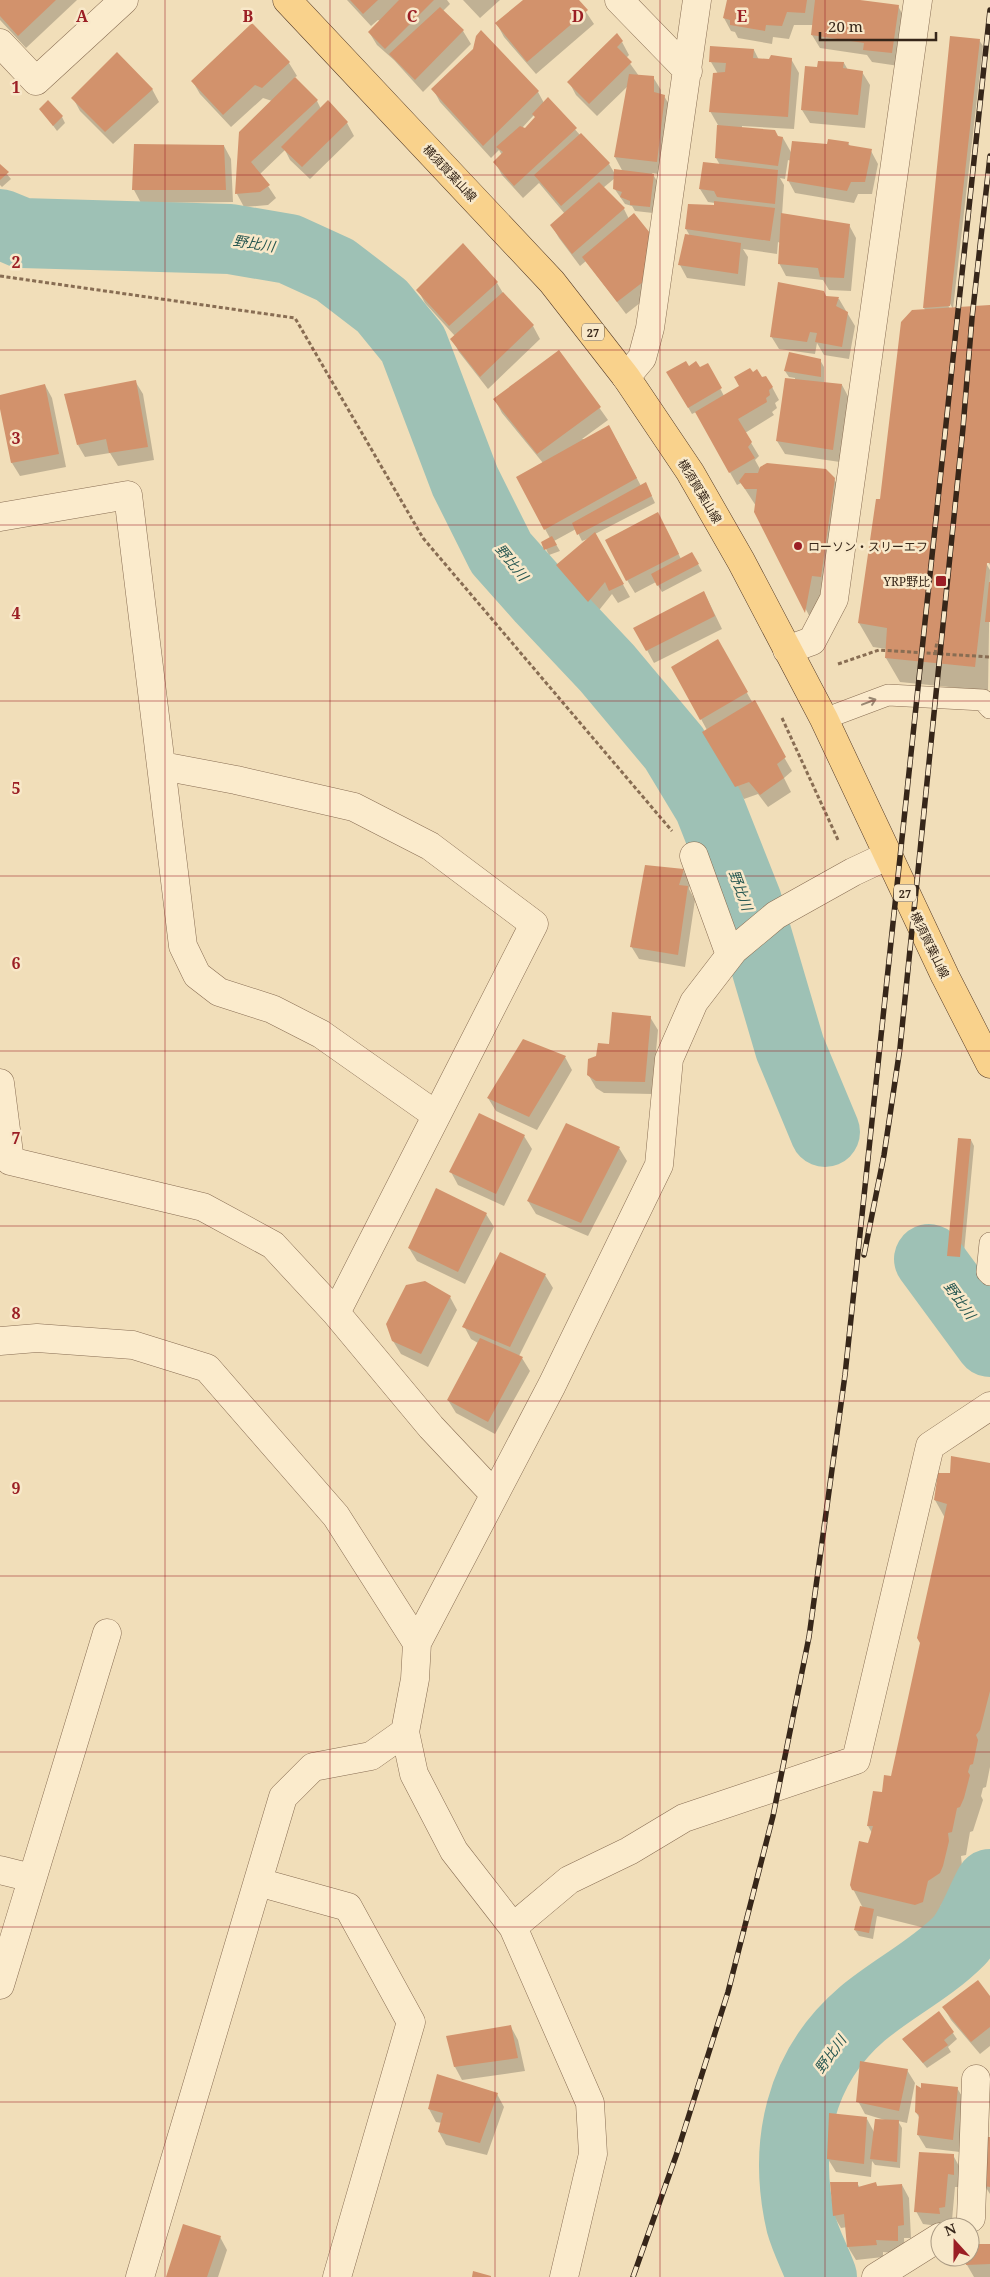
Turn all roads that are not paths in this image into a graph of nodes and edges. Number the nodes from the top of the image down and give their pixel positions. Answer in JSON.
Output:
{"nodes":[{"id":1,"x":124,"y":0,"type":"edge"},
{"id":2,"x":288,"y":0,"type":"edge"},
{"id":3,"x":619,"y":0,"type":"edge"},
{"id":4,"x":697,"y":0,"type":"edge"},
{"id":5,"x":918,"y":0,"type":"edge"},
{"id":6,"x":0,"y":43,"type":"edge"},
{"id":7,"x":688,"y":71,"type":"junction"},
{"id":8,"x":626,"y":377,"type":"junction"},
{"id":9,"x":0,"y":517,"type":"edge"},
{"id":10,"x":787,"y":650,"type":"junction"},
{"id":11,"x":990,"y":708,"type":"edge"},
{"id":12,"x":824,"y":719,"type":"junction"},
{"id":13,"x":162,"y":766,"type":"junction"},
{"id":14,"x":694,"y":856,"type":"road end"},
{"id":15,"x":887,"y":856,"type":"junction"},
{"id":16,"x":732,"y":953,"type":"junction"},
{"id":17,"x":990,"y":1064,"type":"edge"},
{"id":18,"x":0,"y":1083,"type":"edge"},
{"id":19,"x":436,"y":1115,"type":"junction"},
{"id":20,"x":990,"y":1243,"type":"edge"},
{"id":21,"x":990,"y":1275,"type":"edge"},
{"id":22,"x":336,"y":1313,"type":"junction"},
{"id":23,"x":0,"y":1341,"type":"edge"},
{"id":24,"x":990,"y":1406,"type":"edge"},
{"id":25,"x":494,"y":1494,"type":"junction"},
{"id":26,"x":107,"y":1633,"type":"dead end"},
{"id":27,"x":417,"y":1643,"type":"junction"},
{"id":28,"x":405,"y":1732,"type":"junction"},
{"id":29,"x":0,"y":1870,"type":"edge"},
{"id":30,"x":32,"y":1878,"type":"junction"},
{"id":31,"x":258,"y":1882,"type":"junction"},
{"id":32,"x":513,"y":1927,"type":"junction"},
{"id":33,"x":0,"y":1985,"type":"edge"},
{"id":34,"x":976,"y":2079,"type":"dead end"},
{"id":35,"x":972,"y":2217,"type":"edge"},
{"id":36,"x":930,"y":2243,"type":"edge"},
{"id":37,"x":140,"y":2277,"type":"edge"},
{"id":38,"x":337,"y":2277,"type":"edge"},
{"id":39,"x":564,"y":2277,"type":"edge"},
{"id":40,"x":876,"y":2277,"type":"edge"}],
"edges":[{"from":1,"to":6,"type":"street"},
{"from":2,"to":8,"type":"main road","name":"横須賀葉山線","number":"27"},
{"from":3,"to":7,"type":"street"},
{"from":4,"to":7,"type":"street"},
{"from":5,"to":10,"type":"street"},
{"from":7,"to":8,"type":"street"},
{"from":8,"to":10,"type":"main road","name":"横須賀葉山線","number":"27"},
{"from":9,"to":13,"type":"street"},
{"from":10,"to":12,"type":"main road","name":"横須賀葉山線","number":"27"},
{"from":12,"to":11,"type":"lane","one_way":true},
{"from":12,"to":15,"type":"main road","name":"横須賀葉山線","number":"27"},
{"from":13,"to":19,"type":"street"},
{"from":13,"to":19,"type":"street"},
{"from":14,"to":16,"type":"street"},
{"from":15,"to":16,"type":"street"},
{"from":15,"to":17,"type":"main road","name":"横須賀葉山線","number":"27"},
{"from":16,"to":25,"type":"street"},
{"from":18,"to":22,"type":"street"},
{"from":19,"to":22,"type":"street"},
{"from":20,"to":21,"type":"lane"},
{"from":22,"to":25,"type":"street"},
{"from":23,"to":27,"type":"street"},
{"from":24,"to":32,"type":"street"},
{"from":25,"to":27,"type":"street"},
{"from":26,"to":30,"type":"street"},
{"from":27,"to":28,"type":"street"},
{"from":28,"to":31,"type":"street"},
{"from":28,"to":32,"type":"street"},
{"from":29,"to":30,"type":"street"},
{"from":30,"to":33,"type":"street"},
{"from":31,"to":37,"type":"street"},
{"from":31,"to":38,"type":"street"},
{"from":32,"to":39,"type":"street"},
{"from":34,"to":35,"type":"street"},
{"from":36,"to":40,"type":"street"}]}
